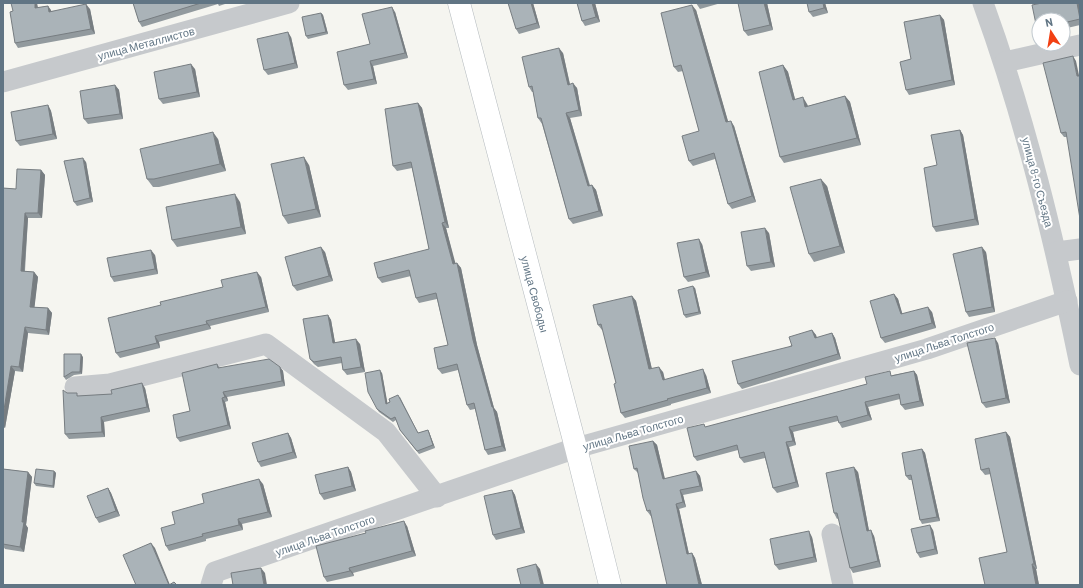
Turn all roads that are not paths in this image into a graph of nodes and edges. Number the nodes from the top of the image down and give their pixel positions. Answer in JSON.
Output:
{"nodes":[{"id":1,"x":289,"y":3,"type":"edge"},
{"id":2,"x":459,"y":3,"type":"edge"},
{"id":3,"x":984,"y":3,"type":"edge"},
{"id":4,"x":1080,"y":45,"type":"edge"},
{"id":5,"x":1005,"y":62,"type":"junction"},
{"id":6,"x":3,"y":82,"type":"edge"},
{"id":7,"x":1080,"y":249,"type":"edge"},
{"id":8,"x":1057,"y":252,"type":"junction"},
{"id":9,"x":1067,"y":301,"type":"junction"},
{"id":10,"x":1080,"y":365,"type":"edge"},
{"id":11,"x":75,"y":387,"type":"dead end"},
{"id":12,"x":576,"y":448,"type":"junction"},
{"id":13,"x":437,"y":497,"type":"junction"},
{"id":14,"x":832,"y":534,"type":"dead end"},
{"id":15,"x":211,"y":585,"type":"edge"},
{"id":16,"x":610,"y":585,"type":"edge"},
{"id":17,"x":843,"y":585,"type":"edge"}],
"edges":[{"from":1,"to":6,"type":"street","name":"улица Металлистов"},
{"from":2,"to":12,"type":"street","name":"улица Свободы"},
{"from":3,"to":5,"type":"street","name":"улица 8-го Съезда"},
{"from":4,"to":5,"type":"street"},
{"from":5,"to":8,"type":"street","name":"улица 8-го Съезда"},
{"from":7,"to":8,"type":"street"},
{"from":8,"to":9,"type":"street","name":"улица 8-го Съезда"},
{"from":9,"to":10,"type":"street","name":"улица 8-го Съезда"},
{"from":9,"to":12,"type":"street","name":"улица Льва Толстого"},
{"from":11,"to":13,"type":"street"},
{"from":12,"to":13,"type":"street","name":"улица Льва Толстого"},
{"from":12,"to":16,"type":"street","name":"улица Свободы"},
{"from":13,"to":15,"type":"street","name":"улица Льва Толстого"},
{"from":14,"to":17,"type":"street"}]}
